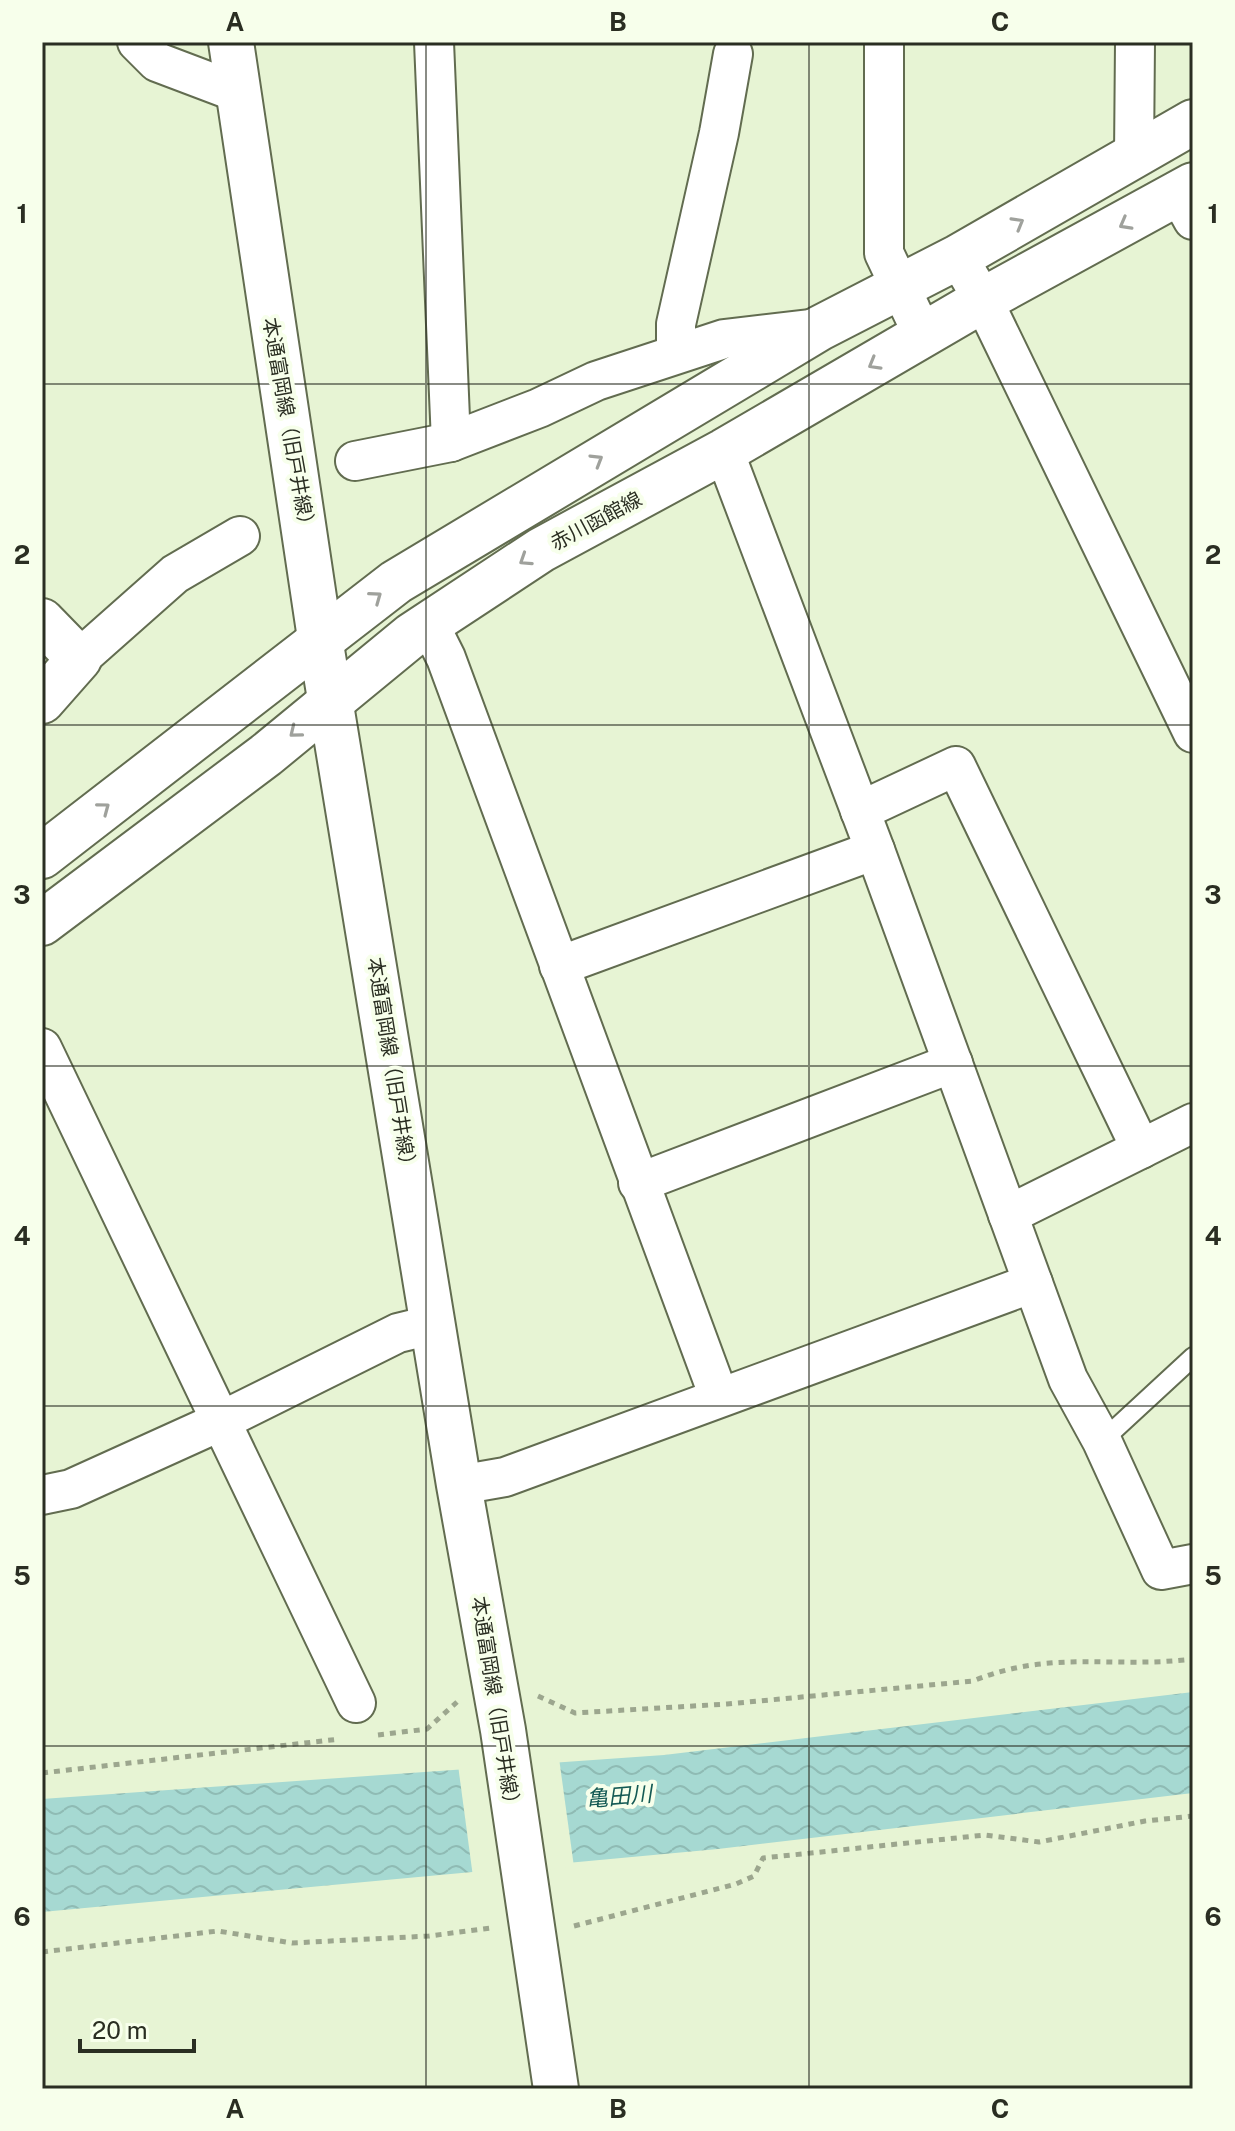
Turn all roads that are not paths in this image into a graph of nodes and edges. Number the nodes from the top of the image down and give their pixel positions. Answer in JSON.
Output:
{"nodes":[{"id":1,"x":137,"y":42,"type":"edge"},
{"id":2,"x":231,"y":42,"type":"edge"},
{"id":3,"x":434,"y":42,"type":"edge"},
{"id":4,"x":884,"y":42,"type":"edge"},
{"id":5,"x":1135,"y":42,"type":"edge"},
{"id":6,"x":733,"y":54,"type":"dead end"},
{"id":7,"x":239,"y":93,"type":"junction"},
{"id":8,"x":1193,"y":122,"type":"edge"},
{"id":9,"x":1134,"y":156,"type":"junction"},
{"id":10,"x":1188,"y":199,"type":"edge"},
{"id":11,"x":958,"y":257,"type":"junction"},
{"id":12,"x":900,"y":288,"type":"junction"},
{"id":13,"x":983,"y":300,"type":"junction"},
{"id":14,"x":820,"y":328,"type":"junction"},
{"id":15,"x":923,"y":335,"type":"junction"},
{"id":16,"x":676,"y":354,"type":"junction"},
{"id":17,"x":451,"y":442,"type":"junction"},
{"id":18,"x":724,"y":451,"type":"junction"},
{"id":19,"x":355,"y":461,"type":"dead end"},
{"id":20,"x":240,"y":536,"type":"dead end"},
{"id":21,"x":42,"y":621,"type":"edge"},
{"id":22,"x":429,"y":624,"type":"junction"},
{"id":23,"x":320,"y":638,"type":"junction"},
{"id":24,"x":79,"y":659,"type":"junction"},
{"id":25,"x":42,"y":701,"type":"edge"},
{"id":26,"x":333,"y":701,"type":"junction"},
{"id":27,"x":1193,"y":733,"type":"edge"},
{"id":28,"x":860,"y":811,"type":"junction"},
{"id":29,"x":875,"y":850,"type":"junction"},
{"id":30,"x":42,"y":856,"type":"edge"},
{"id":31,"x":42,"y":923,"type":"edge"},
{"id":32,"x":559,"y":966,"type":"junction"},
{"id":33,"x":42,"y":1048,"type":"edge"},
{"id":34,"x":953,"y":1063,"type":"junction"},
{"id":35,"x":1193,"y":1123,"type":"edge"},
{"id":36,"x":1141,"y":1149,"type":"junction"},
{"id":37,"x":638,"y":1183,"type":"junction"},
{"id":38,"x":1008,"y":1215,"type":"junction"},
{"id":39,"x":1033,"y":1283,"type":"junction"},
{"id":40,"x":435,"y":1324,"type":"junction"},
{"id":41,"x":1193,"y":1357,"type":"edge"},
{"id":42,"x":719,"y":1397,"type":"junction"},
{"id":43,"x":219,"y":1422,"type":"junction"},
{"id":44,"x":1102,"y":1441,"type":"junction"},
{"id":45,"x":459,"y":1485,"type":"junction"},
{"id":46,"x":42,"y":1495,"type":"edge"},
{"id":47,"x":1193,"y":1564,"type":"edge"},
{"id":48,"x":359,"y":1726,"type":"road end"},
{"id":49,"x":556,"y":2089,"type":"edge"}],
"edges":[{"from":1,"to":7,"type":"street"},
{"from":2,"to":7,"type":"main road","name":"本通富岡線（旧戸井線）"},
{"from":3,"to":17,"type":"street"},
{"from":4,"to":12,"type":"street"},
{"from":5,"to":9,"type":"street"},
{"from":6,"to":16,"type":"street"},
{"from":7,"to":23,"type":"main road","name":"本通富岡線（旧戸井線）"},
{"from":8,"to":9,"type":"main road"},
{"from":11,"to":9,"type":"main road","one_way":true},
{"from":10,"to":13,"type":"main road","name":"赤川函館線","one_way":true},
{"from":11,"to":12,"type":"main road"},
{"from":11,"to":13,"type":"street"},
{"from":12,"to":14,"type":"main road"},
{"from":12,"to":15,"type":"street"},
{"from":13,"to":15,"type":"main road","name":"赤川函館線"},
{"from":13,"to":27,"type":"street"},
{"from":14,"to":16,"type":"street"},
{"from":23,"to":14,"type":"main road","one_way":true},
{"from":15,"to":18,"type":"main road","name":"赤川函館線","one_way":true},
{"from":16,"to":17,"type":"street"},
{"from":17,"to":19,"type":"street"},
{"from":18,"to":22,"type":"main road","name":"赤川函館線","one_way":true},
{"from":18,"to":28,"type":"street"},
{"from":20,"to":24,"type":"street"},
{"from":21,"to":24,"type":"main road"},
{"from":22,"to":26,"type":"main road","name":"赤川函館線"},
{"from":22,"to":32,"type":"street"},
{"from":23,"to":26,"type":"main road","name":"本通富岡線（旧戸井線）"},
{"from":30,"to":23,"type":"main road","one_way":true},
{"from":24,"to":25,"type":"main road"},
{"from":26,"to":31,"type":"main road","name":"赤川函館線","one_way":true},
{"from":26,"to":40,"type":"main road","name":"本通富岡線（旧戸井線）"},
{"from":28,"to":29,"type":"street"},
{"from":28,"to":36,"type":"street"},
{"from":29,"to":32,"type":"street"},
{"from":29,"to":34,"type":"street"},
{"from":32,"to":37,"type":"street"},
{"from":33,"to":43,"type":"street"},
{"from":34,"to":37,"type":"street"},
{"from":34,"to":38,"type":"street"},
{"from":35,"to":36,"type":"street"},
{"from":36,"to":38,"type":"street"},
{"from":37,"to":42,"type":"street"},
{"from":38,"to":39,"type":"street"},
{"from":39,"to":42,"type":"street"},
{"from":39,"to":44,"type":"street"},
{"from":40,"to":43,"type":"street"},
{"from":40,"to":45,"type":"main road","name":"本通富岡線（旧戸井線）"},
{"from":41,"to":44,"type":"lane"},
{"from":42,"to":45,"type":"street"},
{"from":43,"to":46,"type":"street"},
{"from":43,"to":48,"type":"street"},
{"from":44,"to":47,"type":"street"},
{"from":45,"to":49,"type":"main road","name":"本通富岡線（旧戸井線）"}]}
